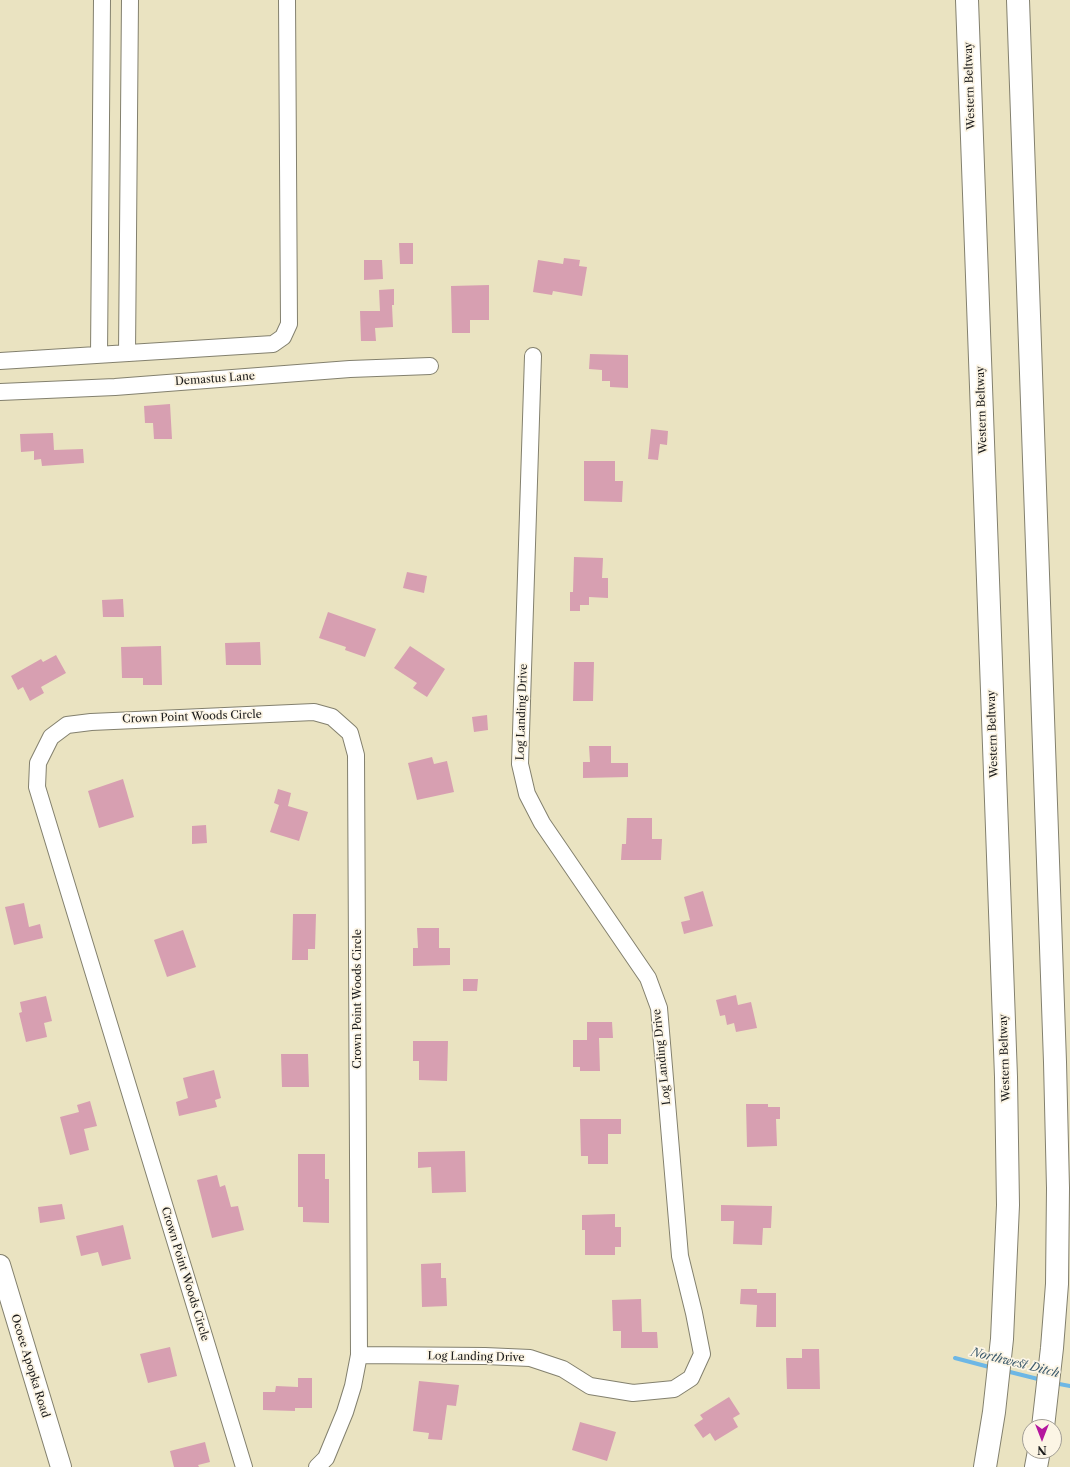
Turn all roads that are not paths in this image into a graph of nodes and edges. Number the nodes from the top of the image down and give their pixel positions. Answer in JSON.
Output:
{"nodes":[{"id":1,"x":102,"y":0,"type":"edge"},
{"id":2,"x":130,"y":0,"type":"edge"},
{"id":3,"x":287,"y":0,"type":"edge"},
{"id":4,"x":967,"y":0,"type":"edge"},
{"id":5,"x":1018,"y":0,"type":"edge"},
{"id":6,"x":127,"y":353,"type":"junction"},
{"id":7,"x":99,"y":355,"type":"junction"},
{"id":8,"x":533,"y":356,"type":"dead end"},
{"id":9,"x":0,"y":361,"type":"edge"},
{"id":10,"x":430,"y":366,"type":"dead end"},
{"id":11,"x":0,"y":392,"type":"edge"},
{"id":12,"x":0,"y":1266,"type":"edge"},
{"id":13,"x":360,"y":1355,"type":"junction"},
{"id":14,"x":1044,"y":1419,"type":"edge"},
{"id":15,"x":61,"y":1467,"type":"edge"},
{"id":16,"x":244,"y":1467,"type":"edge"},
{"id":17,"x":317,"y":1467,"type":"edge"},
{"id":18,"x":985,"y":1467,"type":"edge"}],
"edges":[{"from":1,"to":7,"type":"street"},
{"from":2,"to":6,"type":"street"},
{"from":3,"to":6,"type":"street"},
{"from":4,"to":18,"type":"highway","name":"Western Beltway"},
{"from":5,"to":14,"type":"highway"},
{"from":6,"to":7,"type":"street"},
{"from":7,"to":9,"type":"street"},
{"from":8,"to":13,"type":"street","name":"Log Landing Drive"},
{"from":10,"to":11,"type":"street","name":"Demastus Lane"},
{"from":12,"to":15,"type":"main road","name":"Ocoee Apopka Road"},
{"from":13,"to":16,"type":"street","name":"Crown Point Woods Circle"},
{"from":13,"to":17,"type":"street","name":"Crown Point Woods Circle"}]}
